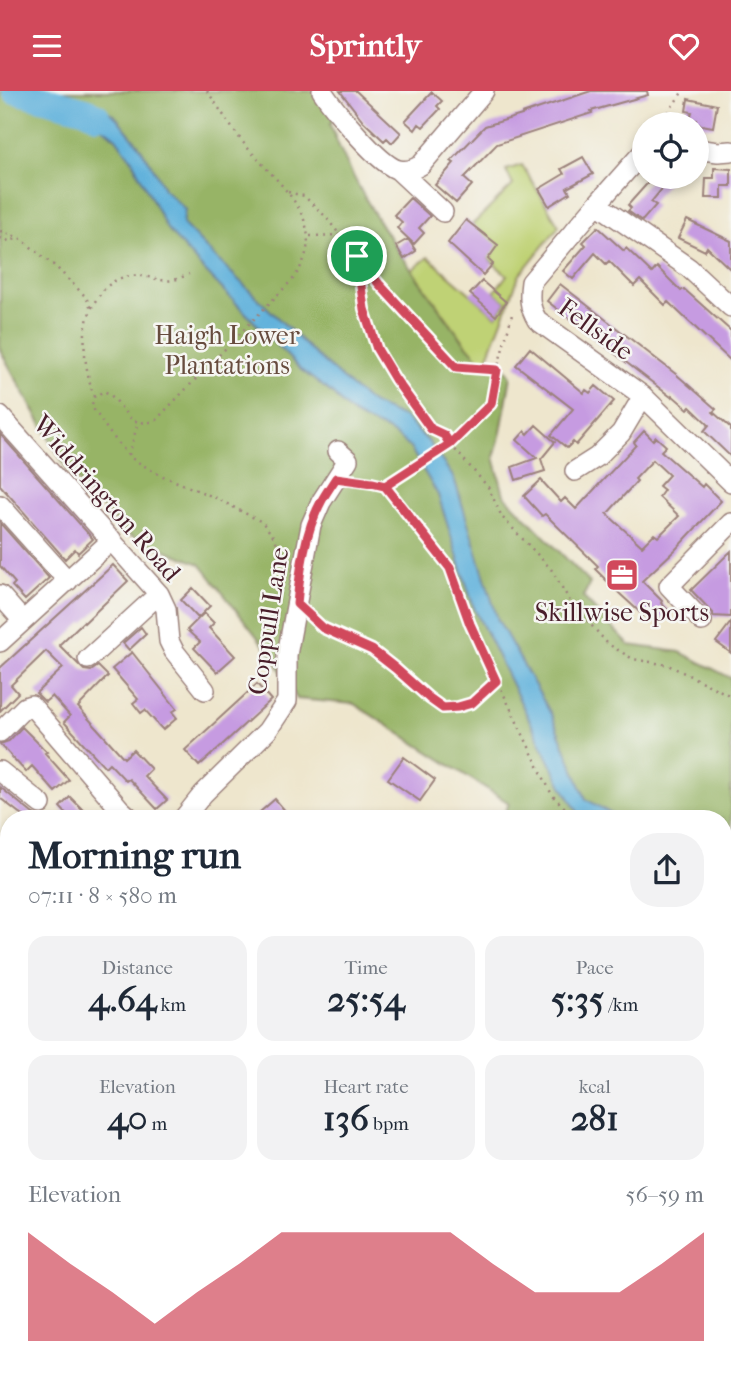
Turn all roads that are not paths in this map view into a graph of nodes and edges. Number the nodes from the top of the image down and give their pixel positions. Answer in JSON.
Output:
{"nodes":[{"id":1,"x":322,"y":91,"type":"edge"},
{"id":2,"x":484,"y":91,"type":"edge"},
{"id":3,"x":709,"y":151,"type":"edge"},
{"id":4,"x":731,"y":151,"type":"edge"},
{"id":5,"x":632,"y":165,"type":"edge"},
{"id":6,"x":398,"y":170,"type":"junction"},
{"id":7,"x":597,"y":204,"type":"junction"},
{"id":8,"x":443,"y":212,"type":"dead end"},
{"id":9,"x":731,"y":307,"type":"edge"},
{"id":10,"x":643,"y":396,"type":"junction"},
{"id":11,"x":0,"y":416,"type":"edge"},
{"id":12,"x":350,"y":457,"type":"dead end"},
{"id":13,"x":575,"y":471,"type":"dead end"},
{"id":14,"x":731,"y":482,"type":"edge"},
{"id":15,"x":0,"y":505,"type":"edge"},
{"id":16,"x":731,"y":523,"type":"edge"},
{"id":17,"x":112,"y":540,"type":"junction"},
{"id":18,"x":68,"y":581,"type":"junction"},
{"id":19,"x":159,"y":593,"type":"junction"},
{"id":20,"x":0,"y":595,"type":"edge"},
{"id":21,"x":23,"y":621,"type":"junction"},
{"id":22,"x":702,"y":621,"type":"dead end"},
{"id":23,"x":0,"y":642,"type":"edge"},
{"id":24,"x":88,"y":659,"type":"dead end"},
{"id":25,"x":195,"y":685,"type":"dead end"},
{"id":26,"x":0,"y":732,"type":"edge"},
{"id":27,"x":0,"y":771,"type":"edge"},
{"id":28,"x":41,"y":804,"type":"dead end"},
{"id":29,"x":117,"y":810,"type":"edge"},
{"id":30,"x":190,"y":810,"type":"edge"}],
"edges":[{"from":1,"to":6,"type":"street"},
{"from":2,"to":6,"type":"street"},
{"from":3,"to":4,"type":"street"},
{"from":5,"to":7,"type":"street","name":"Fellside"},
{"from":6,"to":8,"type":"street"},
{"from":7,"to":9,"type":"street"},
{"from":7,"to":10,"type":"street","name":"Fellside"},
{"from":10,"to":13,"type":"street","name":"Fellside"},
{"from":10,"to":14,"type":"street"},
{"from":11,"to":17,"type":"street","name":"Widdrington Road"},
{"from":12,"to":30,"type":"street","name":"Coppull Lane"},
{"from":15,"to":18,"type":"street"},
{"from":16,"to":22,"type":"street"},
{"from":17,"to":18,"type":"street"},
{"from":17,"to":19,"type":"street","name":"Widdrington Road"},
{"from":18,"to":21,"type":"street"},
{"from":19,"to":24,"type":"street"},
{"from":19,"to":25,"type":"street","name":"Widdrington Road"},
{"from":20,"to":21,"type":"street"},
{"from":21,"to":23,"type":"street"},
{"from":26,"to":29,"type":"street"},
{"from":27,"to":28,"type":"street"}]}
